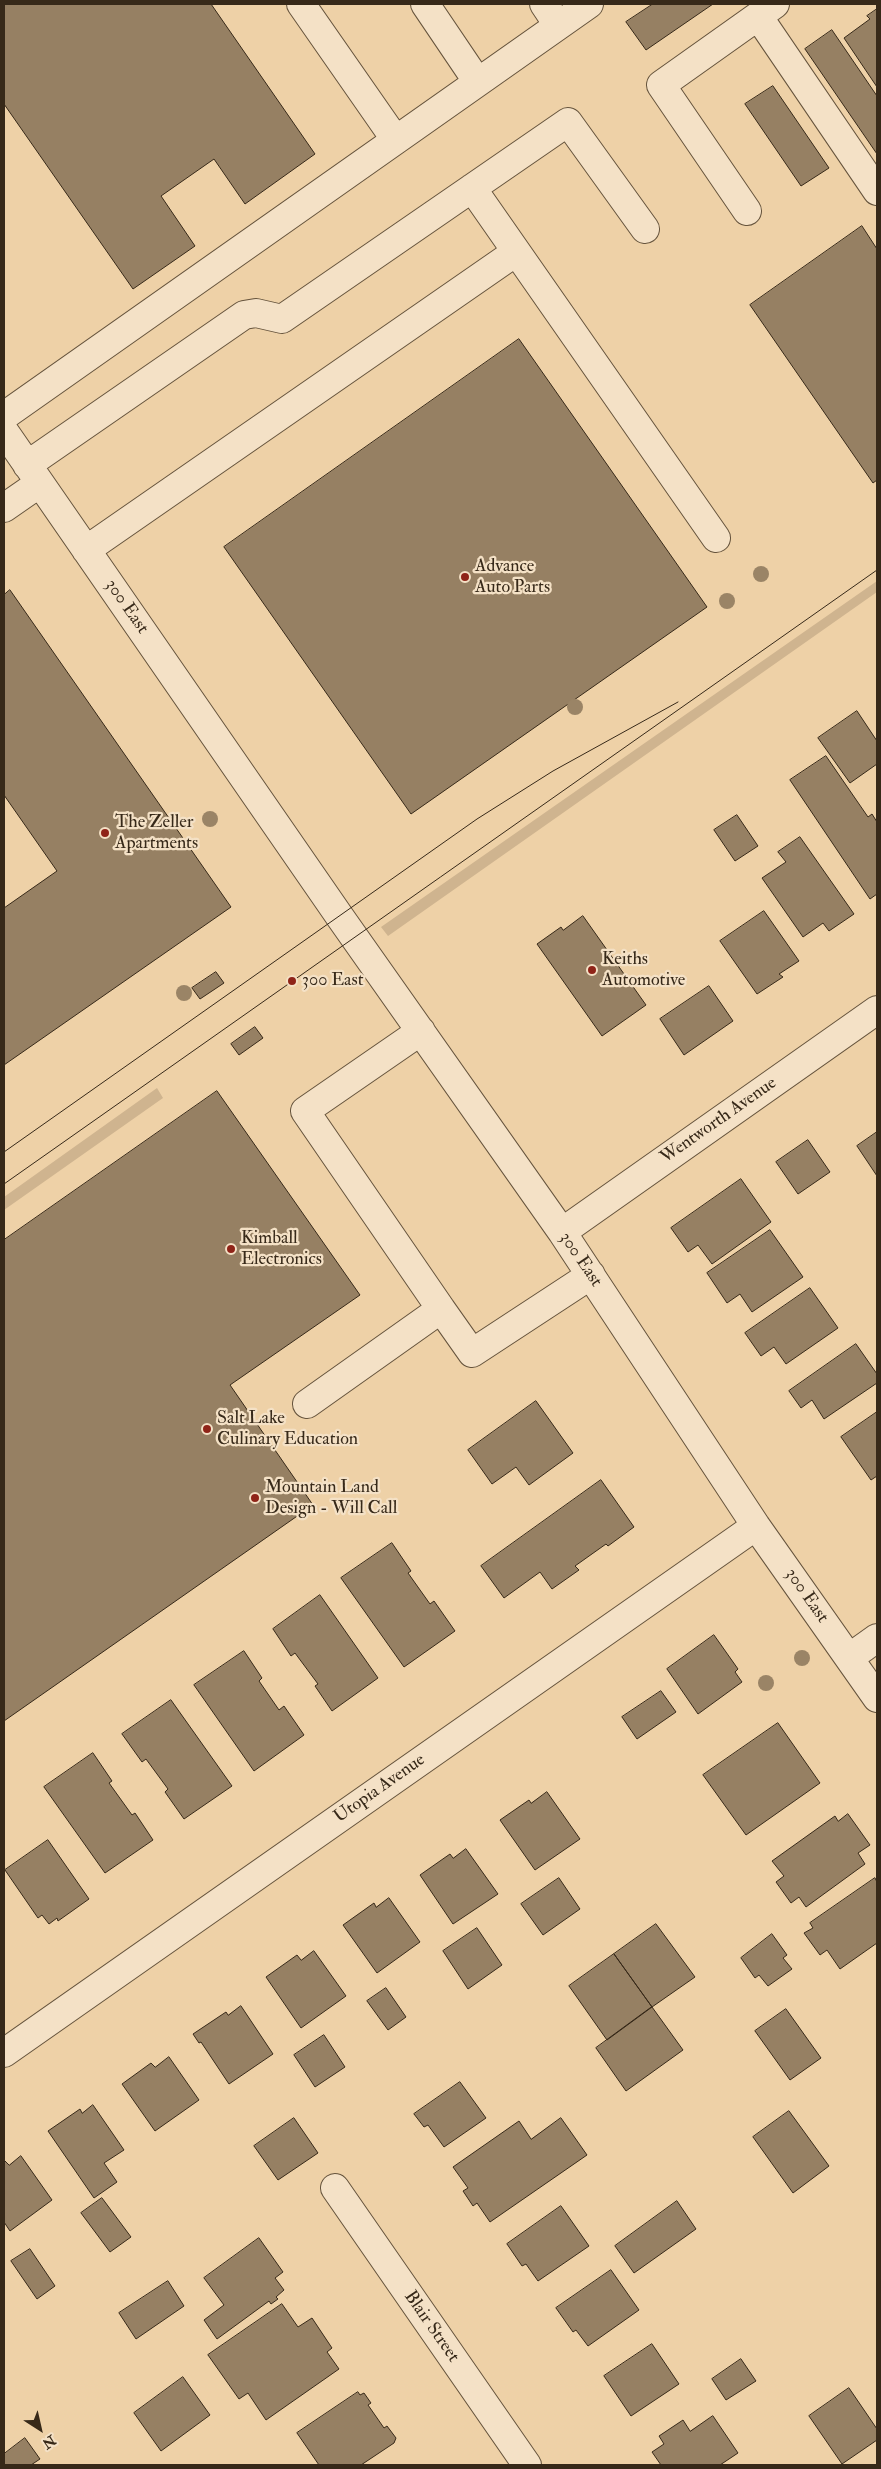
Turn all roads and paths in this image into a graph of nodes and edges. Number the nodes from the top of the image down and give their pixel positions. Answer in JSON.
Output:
{"nodes":[{"id":1,"x":301,"y":4,"type":"edge"},
{"id":2,"x":425,"y":4,"type":"edge"},
{"id":3,"x":589,"y":4,"type":"edge"},
{"id":4,"x":766,"y":10,"type":"edge"},
{"id":5,"x":551,"y":14,"type":"edge"},
{"id":6,"x":477,"y":81,"type":"junction"},
{"id":7,"x":394,"y":139,"type":"junction"},
{"id":8,"x":472,"y":188,"type":"junction"},
{"id":9,"x":877,"y":191,"type":"edge"},
{"id":10,"x":747,"y":211,"type":"dead end"},
{"id":11,"x":645,"y":229,"type":"dead end"},
{"id":12,"x":516,"y":252,"type":"junction"},
{"id":13,"x":4,"y":416,"type":"edge"},
{"id":14,"x":4,"y":431,"type":"edge"},
{"id":15,"x":33,"y":474,"type":"junction"},
{"id":16,"x":4,"y":508,"type":"edge"},
{"id":17,"x":716,"y":538,"type":"dead end"},
{"id":18,"x":86,"y":550,"type":"junction"},
{"id":19,"x":877,"y":1010,"type":"edge"},
{"id":20,"x":421,"y":1030,"type":"junction"},
{"id":21,"x":562,"y":1232,"type":"junction"},
{"id":22,"x":591,"y":1275,"type":"junction"},
{"id":23,"x":441,"y":1309,"type":"junction"},
{"id":24,"x":307,"y":1404,"type":"dead end"},
{"id":25,"x":756,"y":1526,"type":"junction"},
{"id":26,"x":877,"y":1638,"type":"edge"},
{"id":27,"x":849,"y":1658,"type":"junction"},
{"id":28,"x":877,"y":1698,"type":"edge"},
{"id":29,"x":4,"y":2053,"type":"edge"},
{"id":30,"x":334,"y":2188,"type":"dead end"},
{"id":31,"x":527,"y":2465,"type":"edge"}],
"edges":[{"from":1,"to":7,"type":"street"},
{"from":2,"to":6,"type":"street"},
{"from":3,"to":5,"type":"street"},
{"from":4,"to":9,"type":"street"},
{"from":4,"to":10,"type":"street"},
{"from":5,"to":6,"type":"street"},
{"from":6,"to":7,"type":"street"},
{"from":7,"to":13,"type":"street"},
{"from":8,"to":11,"type":"street"},
{"from":8,"to":12,"type":"street"},
{"from":8,"to":15,"type":"street"},
{"from":12,"to":17,"type":"street"},
{"from":12,"to":18,"type":"street"},
{"from":14,"to":15,"type":"street","name":"300 East"},
{"from":15,"to":16,"type":"street"},
{"from":15,"to":18,"type":"street","name":"300 East"},
{"from":18,"to":20,"type":"street","name":"300 East"},
{"from":19,"to":21,"type":"street","name":"Wentworth Avenue"},
{"from":20,"to":21,"type":"street","name":"300 East"},
{"from":20,"to":23,"type":"street"},
{"from":21,"to":22,"type":"street","name":"300 East"},
{"from":22,"to":23,"type":"street"},
{"from":22,"to":25,"type":"street","name":"300 East"},
{"from":23,"to":24,"type":"street"},
{"from":25,"to":27,"type":"street","name":"300 East"},
{"from":25,"to":29,"type":"street","name":"Utopia Avenue"},
{"from":26,"to":27,"type":"street"},
{"from":27,"to":28,"type":"street","name":"300 East"},
{"from":30,"to":31,"type":"street","name":"Blair Street"}]}
